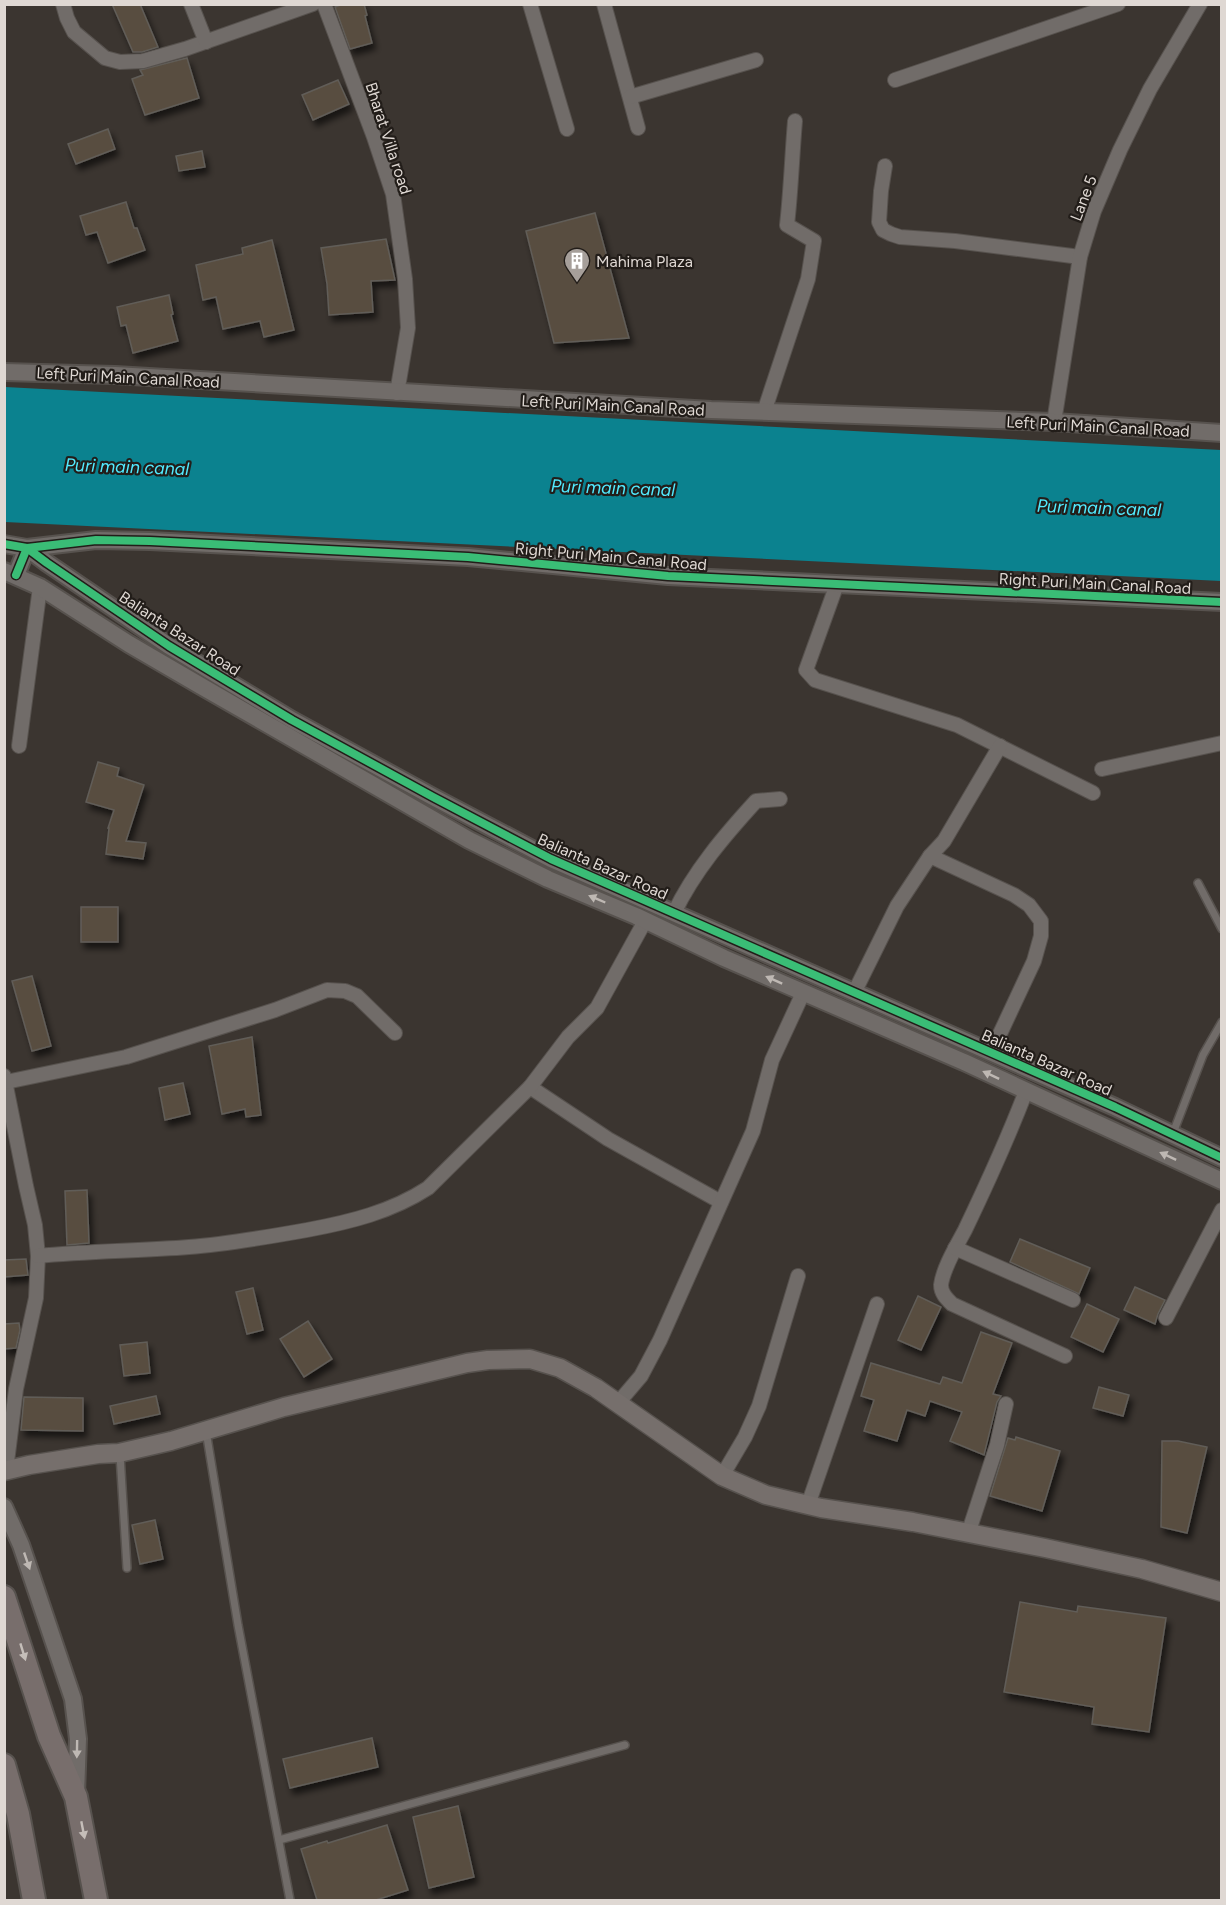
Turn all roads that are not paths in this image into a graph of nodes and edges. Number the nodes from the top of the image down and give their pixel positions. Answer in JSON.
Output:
{"nodes":[{"id":1,"x":63,"y":4,"type":"edge"},
{"id":2,"x":191,"y":4,"type":"edge"},
{"id":3,"x":324,"y":4,"type":"edge"},
{"id":4,"x":530,"y":4,"type":"edge"},
{"id":5,"x":604,"y":4,"type":"edge"},
{"id":6,"x":1118,"y":4,"type":"edge"},
{"id":7,"x":1200,"y":4,"type":"edge"},
{"id":8,"x":312,"y":5,"type":"edge"},
{"id":9,"x":206,"y":42,"type":"junction"},
{"id":10,"x":756,"y":60,"type":"dead end"},
{"id":11,"x":895,"y":80,"type":"dead end"},
{"id":12,"x":630,"y":97,"type":"junction"},
{"id":13,"x":795,"y":121,"type":"dead end"},
{"id":14,"x":638,"y":128,"type":"dead end"},
{"id":15,"x":567,"y":129,"type":"dead end"},
{"id":16,"x":885,"y":166,"type":"dead end"},
{"id":17,"x":1080,"y":257,"type":"junction"},
{"id":18,"x":4,"y":372,"type":"edge"},
{"id":19,"x":397,"y":393,"type":"junction"},
{"id":20,"x":764,"y":412,"type":"junction"},
{"id":21,"x":1054,"y":422,"type":"junction"},
{"id":22,"x":1221,"y":433,"type":"edge"},
{"id":23,"x":4,"y":544,"type":"edge"},
{"id":24,"x":27,"y":548,"type":"junction"},
{"id":25,"x":10,"y":573,"type":"edge"},
{"id":26,"x":837,"y":584,"type":"junction"},
{"id":27,"x":40,"y":587,"type":"junction"},
{"id":28,"x":1221,"y":602,"type":"edge"},
{"id":29,"x":1221,"y":743,"type":"edge"},
{"id":30,"x":20,"y":746,"type":"dead end"},
{"id":31,"x":1000,"y":746,"type":"junction"},
{"id":32,"x":1102,"y":769,"type":"dead end"},
{"id":33,"x":1093,"y":794,"type":"dead end"},
{"id":34,"x":780,"y":799,"type":"dead end"},
{"id":35,"x":930,"y":856,"type":"junction"},
{"id":36,"x":1198,"y":884,"type":"dead end"},
{"id":37,"x":674,"y":913,"type":"junction"},
{"id":38,"x":645,"y":921,"type":"junction"},
{"id":39,"x":1221,"y":929,"type":"edge"},
{"id":40,"x":855,"y":991,"type":"junction"},
{"id":41,"x":803,"y":993,"type":"junction"},
{"id":42,"x":1221,"y":1023,"type":"edge"},
{"id":43,"x":395,"y":1033,"type":"dead end"},
{"id":44,"x":992,"y":1053,"type":"junction"},
{"id":45,"x":5,"y":1079,"type":"edge"},
{"id":46,"x":530,"y":1087,"type":"junction"},
{"id":47,"x":1026,"y":1091,"type":"junction"},
{"id":48,"x":1173,"y":1136,"type":"junction"},
{"id":49,"x":1221,"y":1158,"type":"edge"},
{"id":50,"x":1221,"y":1180,"type":"edge"},
{"id":51,"x":721,"y":1203,"type":"junction"},
{"id":52,"x":1221,"y":1210,"type":"edge"},
{"id":53,"x":955,"y":1248,"type":"junction"},
{"id":54,"x":38,"y":1256,"type":"junction"},
{"id":55,"x":798,"y":1276,"type":"dead end"},
{"id":56,"x":1073,"y":1300,"type":"dead end"},
{"id":57,"x":877,"y":1304,"type":"dead end"},
{"id":58,"x":1166,"y":1318,"type":"dead end"},
{"id":59,"x":1065,"y":1356,"type":"dead end"},
{"id":60,"x":618,"y":1403,"type":"junction"},
{"id":61,"x":1006,"y":1404,"type":"dead end"},
{"id":62,"x":206,"y":1431,"type":"junction"},
{"id":63,"x":119,"y":1453,"type":"junction"},
{"id":64,"x":5,"y":1471,"type":"edge"},
{"id":65,"x":722,"y":1476,"type":"junction"},
{"id":66,"x":808,"y":1505,"type":"junction"},
{"id":67,"x":4,"y":1508,"type":"edge"},
{"id":68,"x":968,"y":1534,"type":"junction"},
{"id":69,"x":127,"y":1568,"type":"dead end"},
{"id":70,"x":1221,"y":1592,"type":"edge"},
{"id":71,"x":4,"y":1597,"type":"edge"},
{"id":72,"x":625,"y":1744,"type":"dead end"},
{"id":73,"x":4,"y":1765,"type":"edge"},
{"id":74,"x":76,"y":1797,"type":"junction"},
{"id":75,"x":279,"y":1840,"type":"junction"},
{"id":76,"x":34,"y":1900,"type":"edge"},
{"id":77,"x":96,"y":1900,"type":"edge"},
{"id":78,"x":290,"y":1900,"type":"edge"}],
"edges":[{"from":1,"to":9,"type":"street"},
{"from":2,"to":9,"type":"street"},
{"from":3,"to":19,"type":"street","name":"Bharat Villa road"},
{"from":4,"to":15,"type":"street"},
{"from":5,"to":12,"type":"street"},
{"from":6,"to":11,"type":"street"},
{"from":7,"to":17,"type":"street","name":"Lane 5"},
{"from":8,"to":9,"type":"street"},
{"from":10,"to":12,"type":"street"},
{"from":12,"to":14,"type":"street"},
{"from":13,"to":20,"type":"street"},
{"from":16,"to":17,"type":"street"},
{"from":17,"to":21,"type":"street","name":"Lane 5"},
{"from":18,"to":19,"type":"street","name":"Left Puri Main Canal Road"},
{"from":19,"to":20,"type":"street","name":"Left Puri Main Canal Road"},
{"from":20,"to":21,"type":"street","name":"Left Puri Main Canal Road"},
{"from":21,"to":22,"type":"street","name":"Left Puri Main Canal Road"},
{"from":23,"to":24,"type":"street","name":"Balianta Bazar Road"},
{"from":24,"to":25,"type":"street"},
{"from":24,"to":26,"type":"street","name":"Right Puri Main Canal Road"},
{"from":24,"to":37,"type":"street","name":"Balianta Bazar Road"},
{"from":25,"to":27,"type":"street","name":"Balianta Bazar Road"},
{"from":26,"to":28,"type":"street","name":"Right Puri Main Canal Road"},
{"from":26,"to":31,"type":"street"},
{"from":27,"to":30,"type":"street"},
{"from":38,"to":27,"type":"street","name":"Balianta Bazar Road","one_way":true},
{"from":29,"to":32,"type":"street"},
{"from":31,"to":33,"type":"street"},
{"from":31,"to":35,"type":"street"},
{"from":34,"to":37,"type":"street"},
{"from":35,"to":40,"type":"street"},
{"from":35,"to":44,"type":"street"},
{"from":36,"to":39,"type":"lane"},
{"from":37,"to":40,"type":"street","name":"Balianta Bazar Road"},
{"from":41,"to":38,"type":"street","name":"Balianta Bazar Road","one_way":true},
{"from":38,"to":46,"type":"street"},
{"from":40,"to":44,"type":"street","name":"Balianta Bazar Road"},
{"from":47,"to":41,"type":"street","name":"Balianta Bazar Road","one_way":true},
{"from":41,"to":51,"type":"street"},
{"from":42,"to":48,"type":"lane"},
{"from":43,"to":45,"type":"street"},
{"from":44,"to":48,"type":"street","name":"Balianta Bazar Road"},
{"from":45,"to":54,"type":"street"},
{"from":46,"to":51,"type":"street"},
{"from":46,"to":54,"type":"street"},
{"from":50,"to":47,"type":"street","name":"Balianta Bazar Road","one_way":true},
{"from":47,"to":53,"type":"street"},
{"from":48,"to":49,"type":"street","name":"Balianta Bazar Road"},
{"from":51,"to":60,"type":"street"},
{"from":52,"to":58,"type":"street"},
{"from":53,"to":56,"type":"street"},
{"from":53,"to":59,"type":"street"},
{"from":54,"to":64,"type":"street"},
{"from":55,"to":65,"type":"street"},
{"from":57,"to":66,"type":"street"},
{"from":60,"to":62,"type":"main road"},
{"from":60,"to":65,"type":"main road"},
{"from":61,"to":68,"type":"street"},
{"from":62,"to":63,"type":"main road"},
{"from":62,"to":75,"type":"lane"},
{"from":63,"to":64,"type":"main road"},
{"from":63,"to":69,"type":"lane"},
{"from":65,"to":66,"type":"main road"},
{"from":66,"to":68,"type":"main road"},
{"from":67,"to":74,"type":"street","one_way":true},
{"from":68,"to":70,"type":"main road"},
{"from":71,"to":74,"type":"highway","one_way":true},
{"from":72,"to":75,"type":"lane"},
{"from":73,"to":76,"type":"highway"},
{"from":74,"to":77,"type":"highway","one_way":true},
{"from":75,"to":78,"type":"lane"}]}
